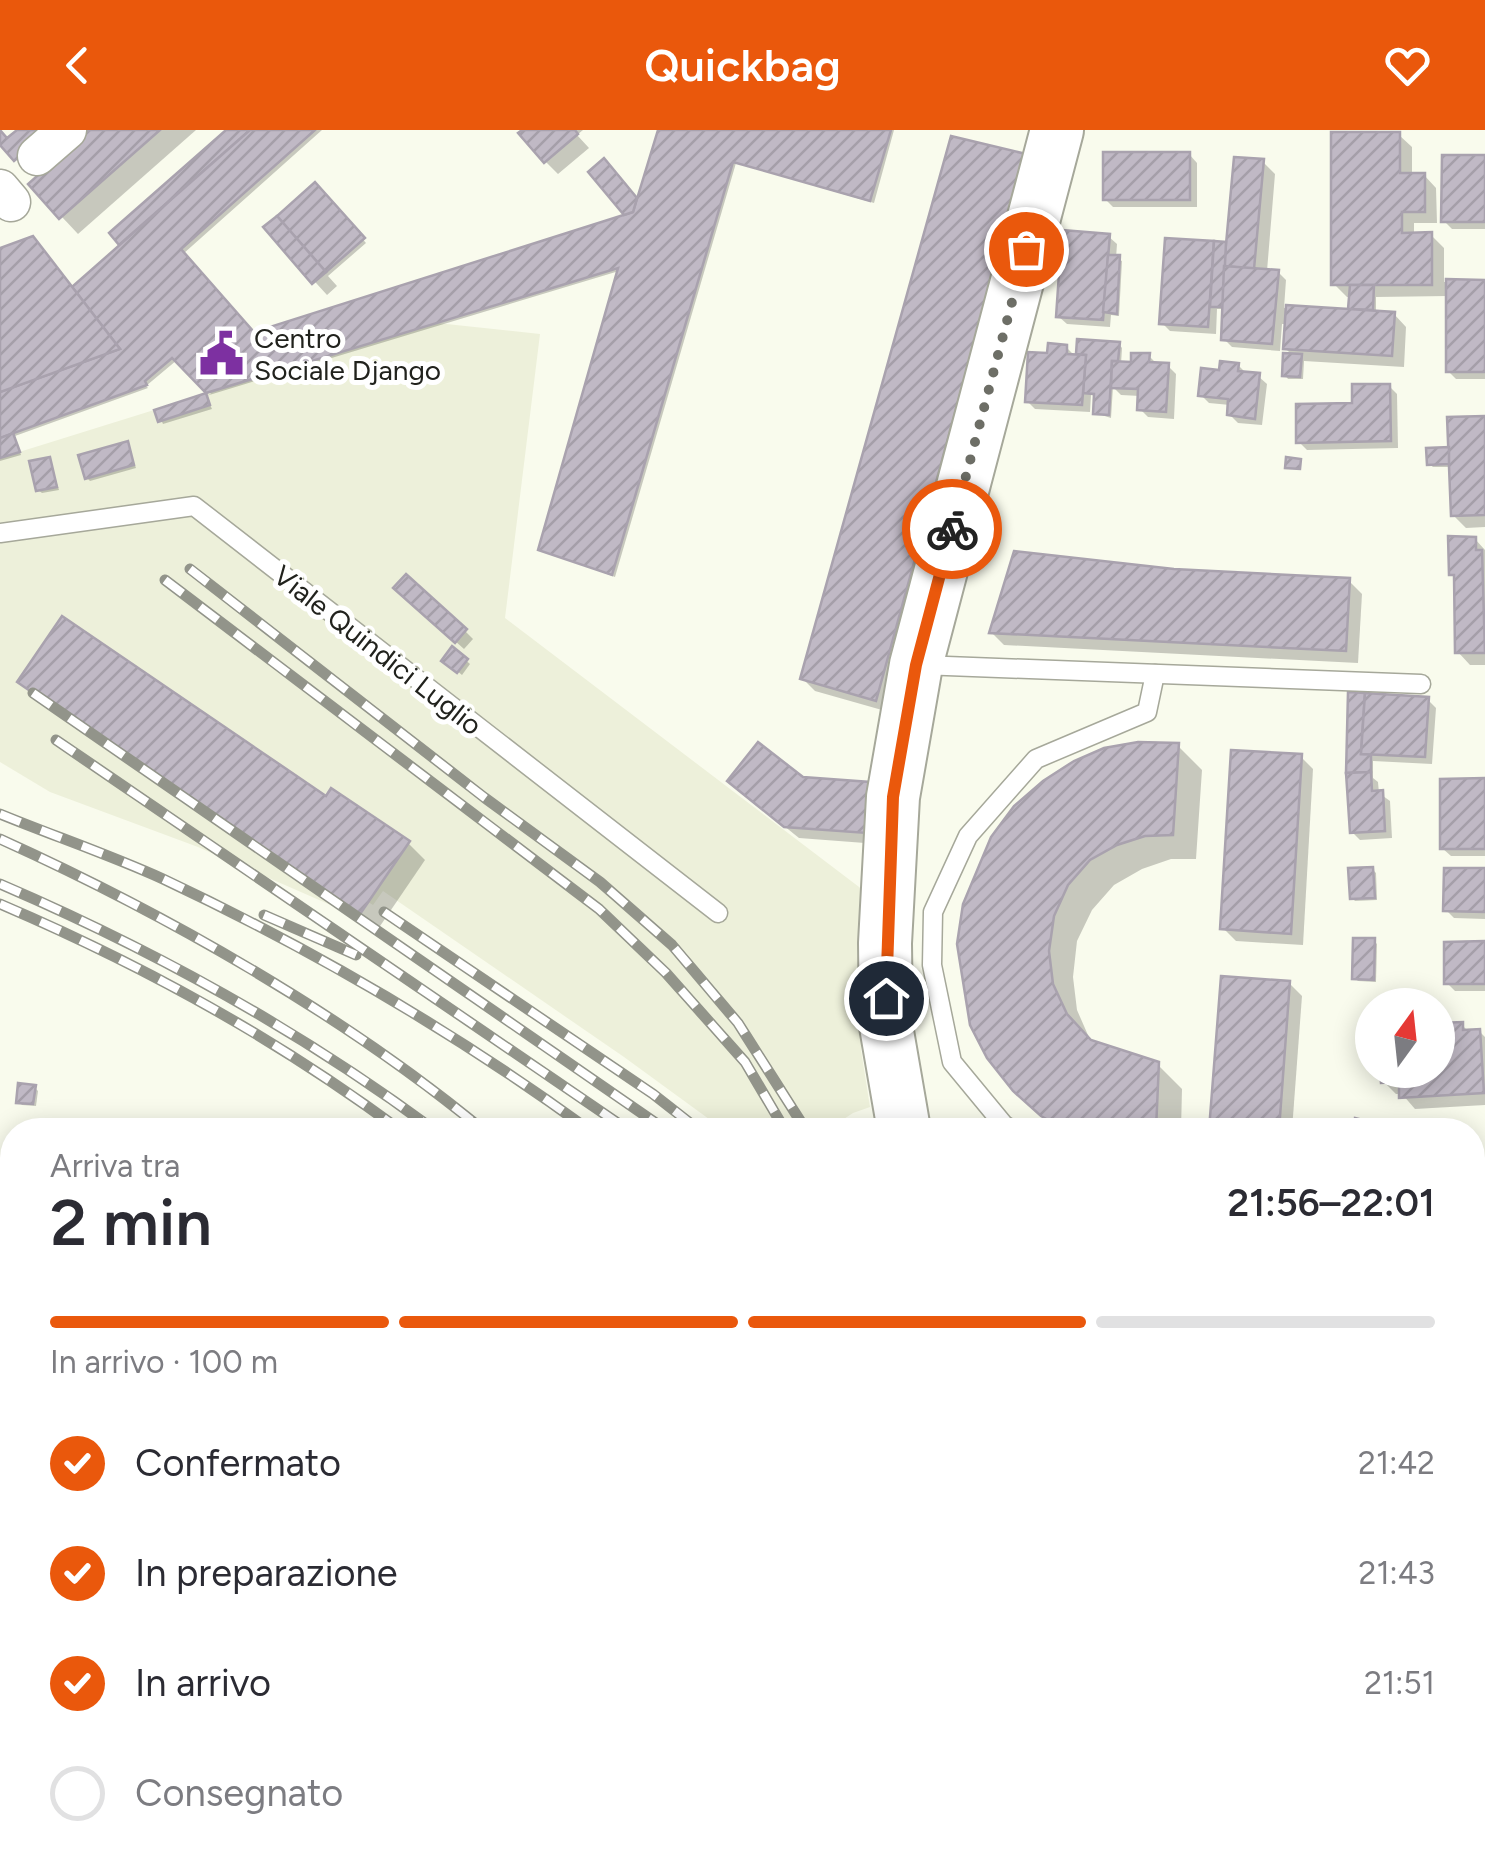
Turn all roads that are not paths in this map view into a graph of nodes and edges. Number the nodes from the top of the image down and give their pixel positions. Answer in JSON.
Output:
{"nodes":[{"id":1,"x":67,"y":130,"type":"edge"},
{"id":2,"x":1058,"y":130,"type":"edge"},
{"id":3,"x":37,"y":156,"type":"dead end"},
{"id":4,"x":0,"y":534,"type":"edge"},
{"id":5,"x":916,"y":665,"type":"junction"},
{"id":6,"x":1156,"y":674,"type":"junction"},
{"id":7,"x":1421,"y":684,"type":"dead end"},
{"id":8,"x":718,"y":913,"type":"dead end"},
{"id":9,"x":902,"y":1118,"type":"edge"},
{"id":10,"x":998,"y":1118,"type":"edge"}],
"edges":[{"from":1,"to":3,"type":"street"},
{"from":2,"to":5,"type":"street"},
{"from":4,"to":8,"type":"lane","name":"Viale Quindici Luglio"},
{"from":5,"to":6,"type":"lane"},
{"from":5,"to":9,"type":"street"},
{"from":6,"to":7,"type":"lane"},
{"from":6,"to":10,"type":"lane"}]}
